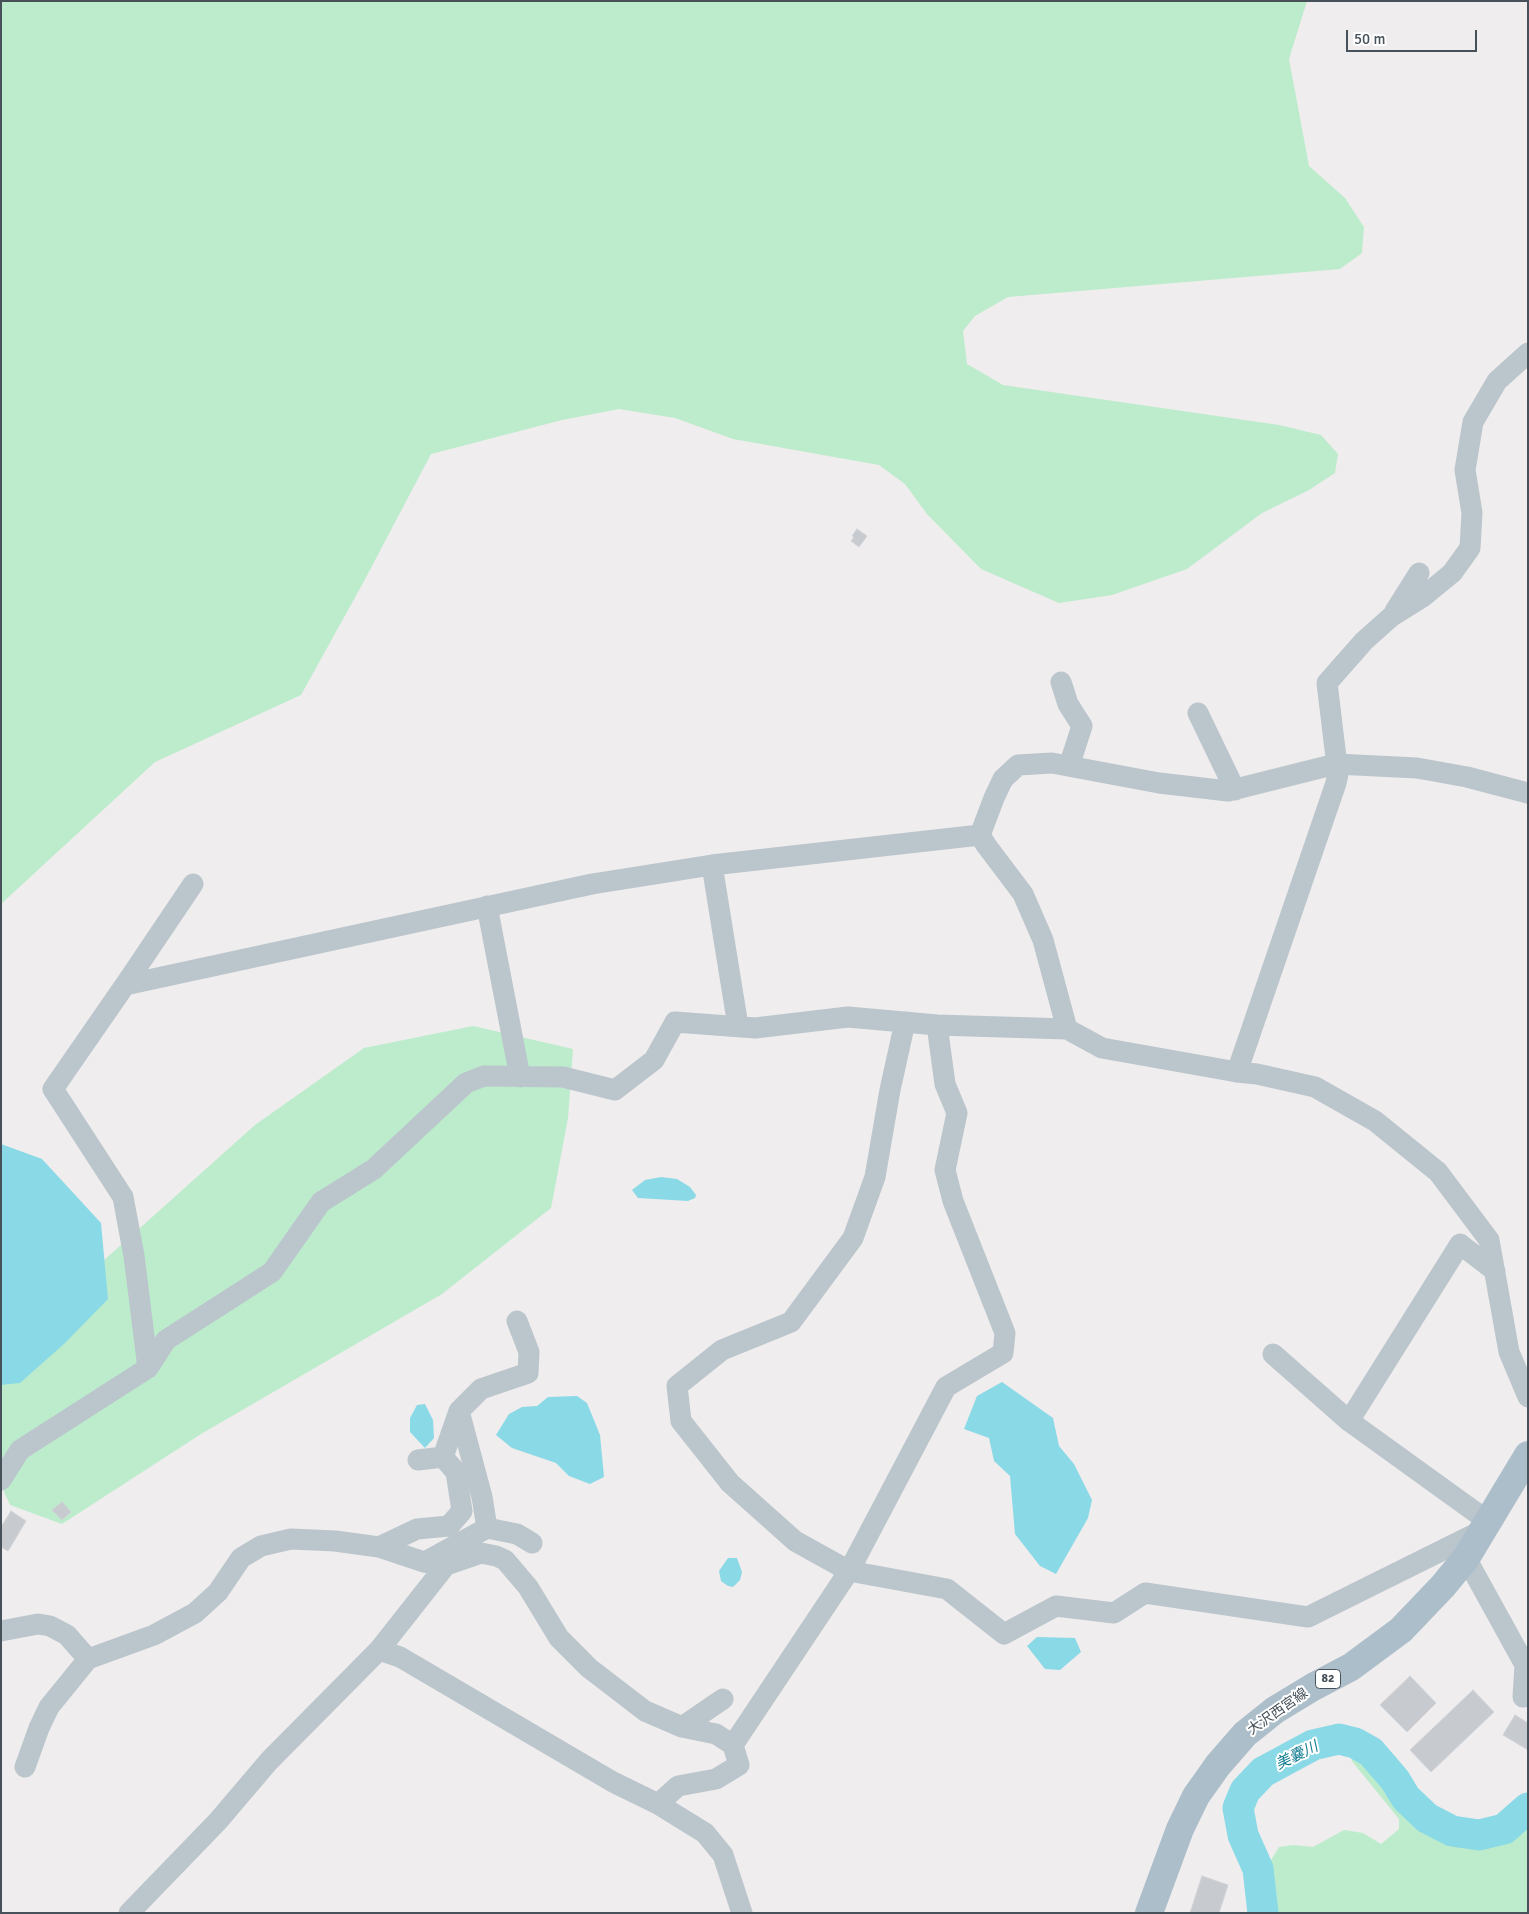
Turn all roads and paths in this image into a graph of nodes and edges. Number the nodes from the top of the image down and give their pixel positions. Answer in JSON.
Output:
{"nodes":[{"id":1,"x":1528,"y":353,"type":"edge"},
{"id":2,"x":1419,"y":573,"type":"dead end"},
{"id":3,"x":1392,"y":616,"type":"junction"},
{"id":4,"x":1061,"y":682,"type":"dead end"},
{"id":5,"x":1198,"y":713,"type":"dead end"},
{"id":6,"x":1336,"y":764,"type":"junction"},
{"id":7,"x":1069,"y":766,"type":"junction"},
{"id":8,"x":1235,"y":790,"type":"junction"},
{"id":9,"x":1528,"y":793,"type":"edge"},
{"id":10,"x":980,"y":835,"type":"junction"},
{"id":11,"x":712,"y":865,"type":"junction"},
{"id":12,"x":193,"y":884,"type":"dead end"},
{"id":13,"x":487,"y":906,"type":"junction"},
{"id":14,"x":125,"y":985,"type":"junction"},
{"id":15,"x":904,"y":1022,"type":"junction"},
{"id":16,"x":937,"y":1025,"type":"junction"},
{"id":17,"x":738,"y":1026,"type":"junction"},
{"id":18,"x":1067,"y":1029,"type":"junction"},
{"id":19,"x":1237,"y":1072,"type":"junction"},
{"id":20,"x":520,"y":1076,"type":"junction"},
{"id":21,"x":1495,"y":1271,"type":"junction"},
{"id":22,"x":517,"y":1321,"type":"dead end"},
{"id":23,"x":1273,"y":1354,"type":"dead end"},
{"id":24,"x":148,"y":1368,"type":"junction"},
{"id":25,"x":1528,"y":1397,"type":"edge"},
{"id":26,"x":460,"y":1411,"type":"junction"},
{"id":27,"x":1349,"y":1421,"type":"junction"},
{"id":28,"x":1528,"y":1455,"type":"edge"},
{"id":29,"x":443,"y":1457,"type":"junction"},
{"id":30,"x":418,"y":1460,"type":"dead end"},
{"id":31,"x":1,"y":1480,"type":"edge"},
{"id":32,"x":1486,"y":1526,"type":"junction"},
{"id":33,"x":487,"y":1528,"type":"junction"},
{"id":34,"x":532,"y":1543,"type":"dead end"},
{"id":35,"x":379,"y":1547,"type":"junction"},
{"id":36,"x":1466,"y":1558,"type":"junction"},
{"id":37,"x":424,"y":1562,"type":"junction"},
{"id":38,"x":446,"y":1565,"type":"junction"},
{"id":39,"x":848,"y":1571,"type":"junction"},
{"id":40,"x":1,"y":1631,"type":"edge"},
{"id":41,"x":378,"y":1650,"type":"junction"},
{"id":42,"x":88,"y":1659,"type":"junction"},
{"id":43,"x":1523,"y":1697,"type":"dead end"},
{"id":44,"x":723,"y":1699,"type":"dead end"},
{"id":45,"x":682,"y":1727,"type":"junction"},
{"id":46,"x":733,"y":1745,"type":"junction"},
{"id":47,"x":25,"y":1767,"type":"dead end"},
{"id":48,"x":658,"y":1804,"type":"junction"},
{"id":49,"x":129,"y":1913,"type":"edge"},
{"id":50,"x":742,"y":1913,"type":"edge"},
{"id":51,"x":1149,"y":1913,"type":"edge"}],
"edges":[{"from":1,"to":3,"type":"street"},
{"from":2,"to":3,"type":"street"},
{"from":3,"to":6,"type":"street"},
{"from":4,"to":7,"type":"street"},
{"from":5,"to":8,"type":"street"},
{"from":6,"to":8,"type":"street"},
{"from":6,"to":9,"type":"street"},
{"from":6,"to":19,"type":"street"},
{"from":7,"to":8,"type":"street"},
{"from":7,"to":10,"type":"street"},
{"from":10,"to":11,"type":"street"},
{"from":10,"to":18,"type":"street"},
{"from":11,"to":13,"type":"street"},
{"from":11,"to":17,"type":"street"},
{"from":12,"to":14,"type":"street"},
{"from":13,"to":14,"type":"street"},
{"from":13,"to":20,"type":"street"},
{"from":14,"to":24,"type":"street"},
{"from":15,"to":16,"type":"street"},
{"from":15,"to":17,"type":"street"},
{"from":15,"to":39,"type":"street"},
{"from":16,"to":18,"type":"street"},
{"from":16,"to":39,"type":"street"},
{"from":17,"to":20,"type":"street"},
{"from":18,"to":19,"type":"street"},
{"from":19,"to":21,"type":"street"},
{"from":20,"to":24,"type":"street"},
{"from":21,"to":25,"type":"street"},
{"from":21,"to":27,"type":"street"},
{"from":22,"to":26,"type":"street"},
{"from":23,"to":27,"type":"street"},
{"from":24,"to":31,"type":"street"},
{"from":26,"to":29,"type":"street"},
{"from":26,"to":33,"type":"street"},
{"from":27,"to":32,"type":"street"},
{"from":28,"to":32,"type":"main road","name":"大沢西宮線","number":"82"},
{"from":29,"to":30,"type":"street"},
{"from":29,"to":35,"type":"street"},
{"from":32,"to":36,"type":"main road","name":"大沢西宮線","number":"82"},
{"from":32,"to":39,"type":"street"},
{"from":33,"to":34,"type":"street"},
{"from":33,"to":37,"type":"street"},
{"from":35,"to":37,"type":"street"},
{"from":35,"to":42,"type":"street"},
{"from":36,"to":43,"type":"street"},
{"from":36,"to":51,"type":"main road","name":"大沢西宮線","number":"82"},
{"from":37,"to":38,"type":"street"},
{"from":38,"to":41,"type":"street"},
{"from":38,"to":45,"type":"street"},
{"from":39,"to":46,"type":"street"},
{"from":40,"to":42,"type":"street"},
{"from":41,"to":48,"type":"street"},
{"from":41,"to":49,"type":"street"},
{"from":42,"to":47,"type":"street"},
{"from":44,"to":45,"type":"street"},
{"from":45,"to":46,"type":"street"},
{"from":46,"to":48,"type":"street"},
{"from":48,"to":50,"type":"street"}]}
